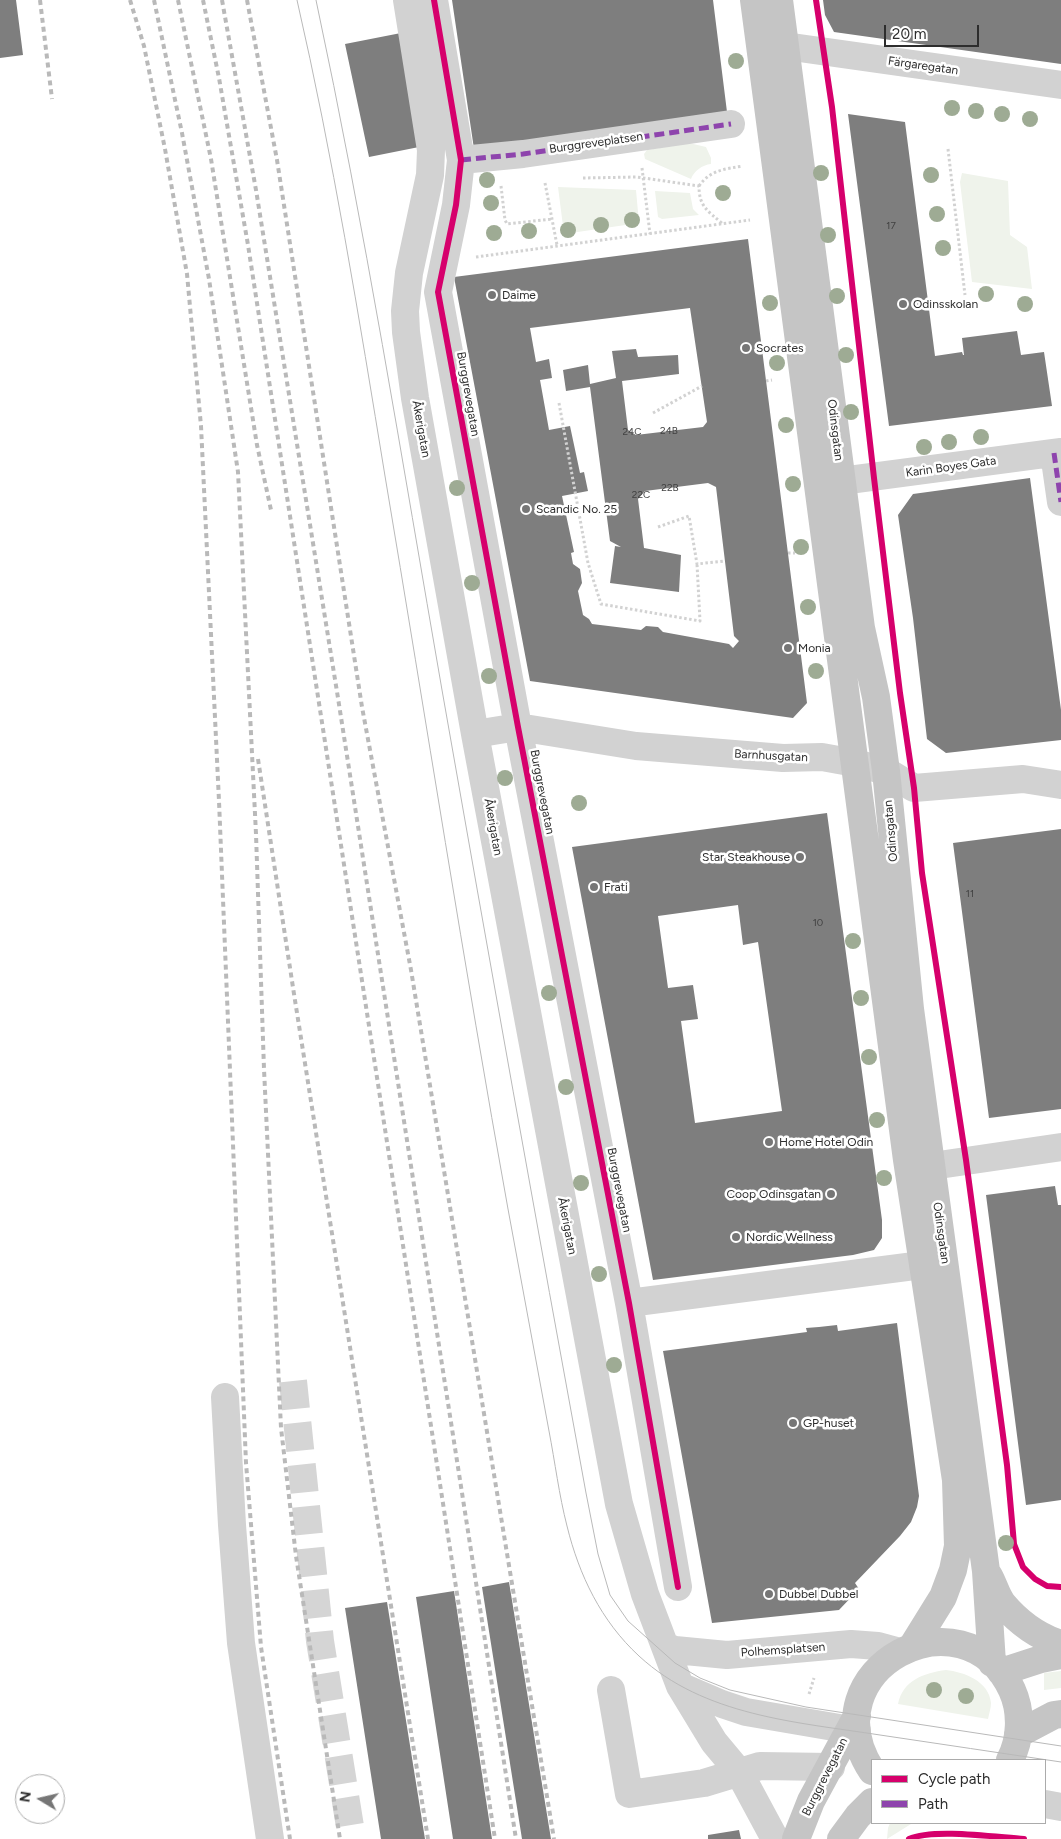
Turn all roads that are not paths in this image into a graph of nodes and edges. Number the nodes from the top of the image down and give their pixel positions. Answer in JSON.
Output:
{"nodes":[{"id":1,"x":407,"y":0,"type":"edge"},
{"id":2,"x":434,"y":0,"type":"edge"},
{"id":3,"x":754,"y":0,"type":"edge"},
{"id":4,"x":780,"y":0,"type":"edge"},
{"id":5,"x":785,"y":46,"type":"junction"},
{"id":6,"x":1061,"y":85,"type":"edge"},
{"id":7,"x":731,"y":124,"type":"dead end"},
{"id":8,"x":461,"y":160,"type":"junction"},
{"id":9,"x":1058,"y":453,"type":"edge"},
{"id":10,"x":842,"y":481,"type":"junction"},
{"id":11,"x":1061,"y":502,"type":"edge"},
{"id":12,"x":518,"y":727,"type":"junction"},
{"id":13,"x":475,"y":734,"type":"junction"},
{"id":14,"x":855,"y":763,"type":"junction"},
{"id":15,"x":886,"y":772,"type":"junction"},
{"id":16,"x":1061,"y":785,"type":"edge"},
{"id":17,"x":1061,"y":1147,"type":"edge"},
{"id":18,"x":932,"y":1166,"type":"junction"},
{"id":19,"x":922,"y":1265,"type":"junction"},
{"id":20,"x":629,"y":1303,"type":"junction"},
{"id":21,"x":225,"y":1398,"type":"dead end"},
{"id":22,"x":986,"y":1570,"type":"junction"},
{"id":23,"x":678,"y":1587,"type":"dead end"},
{"id":24,"x":1061,"y":1644,"type":"edge"},
{"id":25,"x":666,"y":1647,"type":"junction"},
{"id":26,"x":906,"y":1649,"type":"junction"},
{"id":27,"x":1061,"y":1655,"type":"edge"},
{"id":28,"x":997,"y":1668,"type":"junction"},
{"id":29,"x":680,"y":1686,"type":"junction"},
{"id":30,"x":611,"y":1690,"type":"dead end"},
{"id":31,"x":1061,"y":1714,"type":"edge"},
{"id":32,"x":855,"y":1726,"type":"junction"},
{"id":33,"x":1018,"y":1734,"type":"junction"},
{"id":34,"x":1010,"y":1759,"type":"edge"},
{"id":35,"x":830,"y":1767,"type":"junction"},
{"id":36,"x":871,"y":1769,"type":"edge"},
{"id":37,"x":739,"y":1772,"type":"junction"},
{"id":38,"x":871,"y":1803,"type":"edge"},
{"id":39,"x":1046,"y":1804,"type":"edge"},
{"id":40,"x":1061,"y":1807,"type":"edge"},
{"id":41,"x":270,"y":1839,"type":"edge"},
{"id":42,"x":774,"y":1839,"type":"edge"},
{"id":43,"x":796,"y":1839,"type":"edge"},
{"id":44,"x":841,"y":1839,"type":"edge"}],
"edges":[{"from":1,"to":13,"type":"street","name":"Åkerigatan"},
{"from":2,"to":8,"type":"street","name":"Burggrevegatan"},
{"from":3,"to":14,"type":"main road","name":"Odinsgatan"},
{"from":4,"to":5,"type":"main road","name":"Odinsgatan"},
{"from":5,"to":6,"type":"street","name":"Färgaregatan"},
{"from":5,"to":10,"type":"main road","name":"Odinsgatan"},
{"from":7,"to":8,"type":"street","name":"Burggreveplatsen"},
{"from":8,"to":12,"type":"street","name":"Burggrevegatan"},
{"from":9,"to":10,"type":"street","name":"Karin Boyes Gata"},
{"from":9,"to":11,"type":"street"},
{"from":10,"to":15,"type":"main road","name":"Odinsgatan"},
{"from":12,"to":13,"type":"street","name":"Barnhusgatan"},
{"from":12,"to":14,"type":"street","name":"Barnhusgatan"},
{"from":12,"to":20,"type":"street","name":"Burggrevegatan"},
{"from":13,"to":25,"type":"street","name":"Åkerigatan"},
{"from":14,"to":15,"type":"street","name":"Barnhusgatan"},
{"from":14,"to":19,"type":"main road","name":"Odinsgatan"},
{"from":15,"to":16,"type":"street","name":"Barnhusgatan"},
{"from":15,"to":18,"type":"main road","name":"Odinsgatan"},
{"from":17,"to":18,"type":"street"},
{"from":18,"to":22,"type":"main road","name":"Odinsgatan"},
{"from":19,"to":20,"type":"street"},
{"from":19,"to":26,"type":"main road","name":"Odinsgatan"},
{"from":20,"to":23,"type":"street","name":"Burggrevegatan"},
{"from":21,"to":41,"type":"street"},
{"from":22,"to":24,"type":"main road"},
{"from":22,"to":28,"type":"main road","name":"Odinsgatan"},
{"from":25,"to":26,"type":"street","name":"Polhemsplatsen"},
{"from":25,"to":29,"type":"street","name":"Åkerigatan"},
{"from":26,"to":28,"type":"main road","name":"Polhemsplatsen"},
{"from":26,"to":32,"type":"main road","name":"Polhemsplatsen"},
{"from":27,"to":28,"type":"main road"},
{"from":28,"to":33,"type":"main road","name":"Polhemsplatsen"},
{"from":29,"to":32,"type":"street"},
{"from":29,"to":37,"type":"street","name":"Åkerigatan"},
{"from":30,"to":37,"type":"street"},
{"from":31,"to":33,"type":"main road"},
{"from":32,"to":35,"type":"main road","name":"Burggrevegatan"},
{"from":32,"to":36,"type":"main road"},
{"from":33,"to":34,"type":"main road","name":"Polhemsplatsen"},
{"from":35,"to":37,"type":"street"},
{"from":35,"to":43,"type":"main road","name":"Burggrevegatan"},
{"from":37,"to":42,"type":"street","name":"Åkerigatan"},
{"from":38,"to":44,"type":"main road"},
{"from":39,"to":40,"type":"street"}]}
